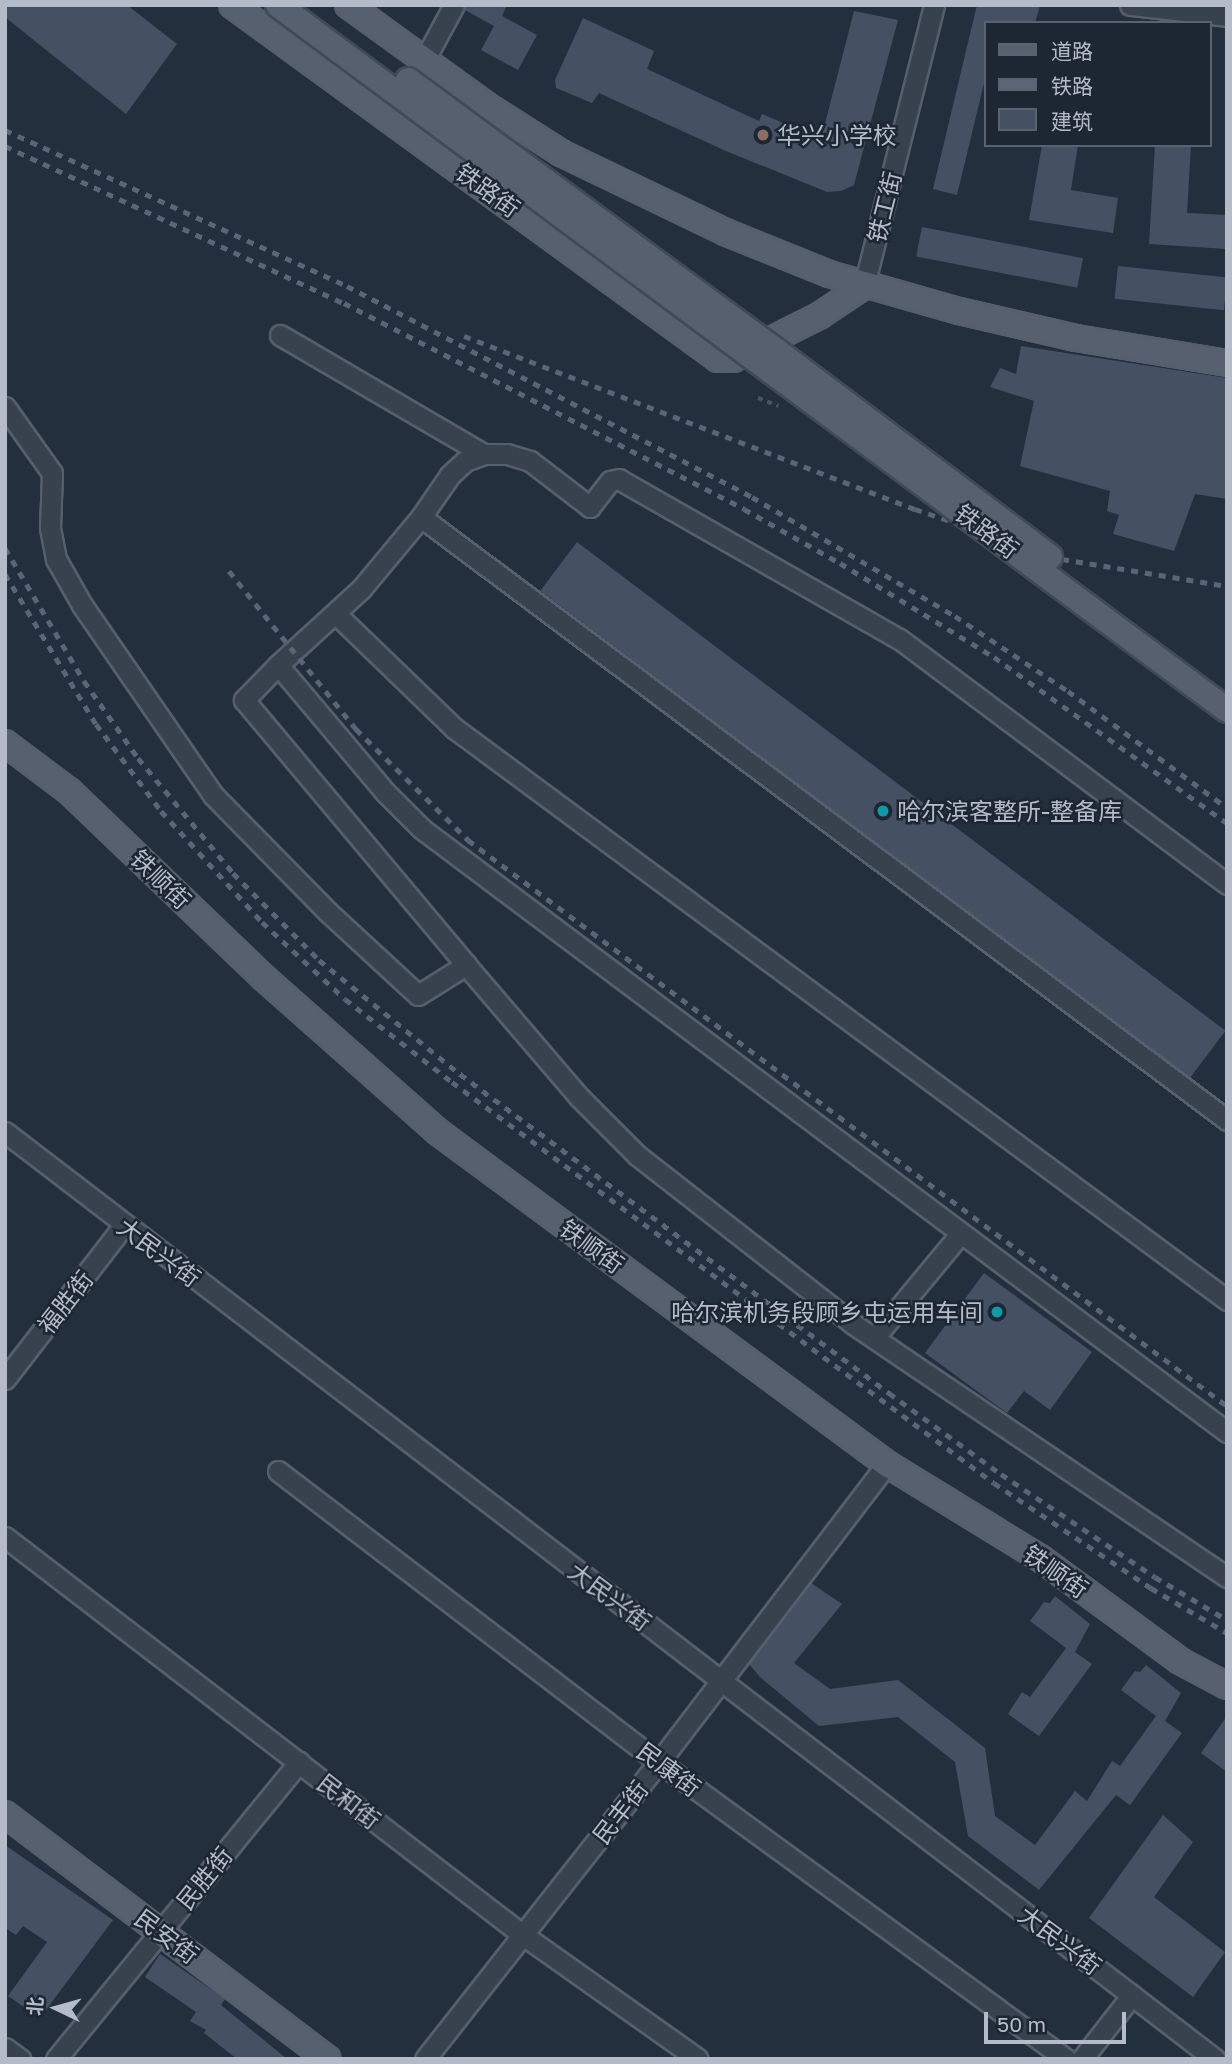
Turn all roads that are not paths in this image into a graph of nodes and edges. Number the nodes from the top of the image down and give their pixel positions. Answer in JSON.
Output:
{"nodes":[{"id":1,"x":232,"y":5,"type":"edge"},
{"id":2,"x":278,"y":5,"type":"edge"},
{"id":3,"x":306,"y":5,"type":"edge"},
{"id":4,"x":348,"y":5,"type":"edge"},
{"id":5,"x":454,"y":5,"type":"edge"},
{"id":6,"x":934,"y":5,"type":"edge"},
{"id":7,"x":1130,"y":5,"type":"edge"},
{"id":8,"x":1227,"y":16,"type":"edge"},
{"id":9,"x":427,"y":55,"type":"dead end"},
{"id":10,"x":864,"y":286,"type":"junction"},
{"id":11,"x":280,"y":335,"type":"dead end"},
{"id":12,"x":1227,"y":363,"type":"edge"},
{"id":13,"x":5,"y":407,"type":"edge"},
{"id":14,"x":484,"y":454,"type":"junction"},
{"id":15,"x":421,"y":517,"type":"junction"},
{"id":16,"x":336,"y":614,"type":"junction"},
{"id":17,"x":278,"y":665,"type":"junction"},
{"id":18,"x":1227,"y":690,"type":"edge"},
{"id":19,"x":1227,"y":710,"type":"edge"},
{"id":20,"x":5,"y":743,"type":"edge"},
{"id":21,"x":1227,"y":884,"type":"edge"},
{"id":22,"x":466,"y":965,"type":"junction"},
{"id":23,"x":1227,"y":1120,"type":"edge"},
{"id":24,"x":5,"y":1132,"type":"edge"},
{"id":25,"x":124,"y":1225,"type":"junction"},
{"id":26,"x":961,"y":1233,"type":"junction"},
{"id":27,"x":1227,"y":1300,"type":"edge"},
{"id":28,"x":874,"y":1338,"type":"junction"},
{"id":29,"x":5,"y":1379,"type":"edge"},
{"id":30,"x":1227,"y":1432,"type":"edge"},
{"id":31,"x":887,"y":1464,"type":"junction"},
{"id":32,"x":278,"y":1471,"type":"dead end"},
{"id":33,"x":5,"y":1537,"type":"edge"},
{"id":34,"x":1227,"y":1577,"type":"edge"},
{"id":35,"x":721,"y":1681,"type":"junction"},
{"id":36,"x":1227,"y":1686,"type":"edge"},
{"id":37,"x":299,"y":1762,"type":"junction"},
{"id":38,"x":659,"y":1762,"type":"junction"},
{"id":39,"x":5,"y":1814,"type":"edge"},
{"id":40,"x":161,"y":1931,"type":"junction"},
{"id":41,"x":523,"y":1936,"type":"junction"},
{"id":42,"x":1132,"y":1995,"type":"junction"},
{"id":43,"x":5,"y":2048,"type":"edge"},
{"id":44,"x":20,"y":2059,"type":"edge"},
{"id":45,"x":57,"y":2059,"type":"edge"},
{"id":46,"x":328,"y":2059,"type":"edge"},
{"id":47,"x":425,"y":2059,"type":"edge"},
{"id":48,"x":698,"y":2059,"type":"edge"},
{"id":49,"x":1066,"y":2059,"type":"edge"},
{"id":50,"x":1082,"y":2059,"type":"edge"},
{"id":51,"x":1215,"y":2059,"type":"edge"}],
"edges":[{"from":1,"to":10,"type":"main road","name":"铁路街"},
{"from":2,"to":19,"type":"main road","name":"铁路街","bridge":true},
{"from":3,"to":18,"type":"main road","bridge":true},
{"from":4,"to":10,"type":"main road"},
{"from":5,"to":9,"type":"street"},
{"from":6,"to":10,"type":"street","name":"铁工街"},
{"from":7,"to":8,"type":"street"},
{"from":10,"to":12,"type":"main road"},
{"from":11,"to":14,"type":"street"},
{"from":13,"to":22,"type":"street"},
{"from":14,"to":15,"type":"street"},
{"from":14,"to":21,"type":"street"},
{"from":15,"to":16,"type":"street"},
{"from":15,"to":23,"type":"street"},
{"from":16,"to":17,"type":"street"},
{"from":16,"to":27,"type":"street"},
{"from":17,"to":22,"type":"street"},
{"from":17,"to":26,"type":"street"},
{"from":20,"to":31,"type":"main road","name":"铁顺街"},
{"from":22,"to":28,"type":"street"},
{"from":24,"to":25,"type":"street","name":"大民兴街"},
{"from":25,"to":29,"type":"street","name":"福胜街"},
{"from":25,"to":35,"type":"street","name":"大民兴街"},
{"from":26,"to":28,"type":"street"},
{"from":26,"to":30,"type":"street"},
{"from":28,"to":34,"type":"street"},
{"from":31,"to":35,"type":"street","name":"民丰街"},
{"from":31,"to":36,"type":"main road","name":"铁顺街"},
{"from":32,"to":38,"type":"street","name":"民康街"},
{"from":33,"to":37,"type":"street","name":"民和街"},
{"from":35,"to":38,"type":"street","name":"民丰街"},
{"from":35,"to":42,"type":"street","name":"大民兴街"},
{"from":37,"to":40,"type":"street","name":"民胜街"},
{"from":37,"to":41,"type":"street","name":"民和街"},
{"from":38,"to":41,"type":"street","name":"民丰街"},
{"from":38,"to":49,"type":"street","name":"民康街"},
{"from":39,"to":40,"type":"main road","name":"民安街"},
{"from":40,"to":45,"type":"street","name":"民胜街"},
{"from":40,"to":46,"type":"main road","name":"民安街"},
{"from":41,"to":47,"type":"street","name":"民丰街"},
{"from":41,"to":48,"type":"street","name":"民和街"},
{"from":42,"to":50,"type":"street"},
{"from":42,"to":51,"type":"street","name":"大民兴街"},
{"from":43,"to":44,"type":"street"}]}
